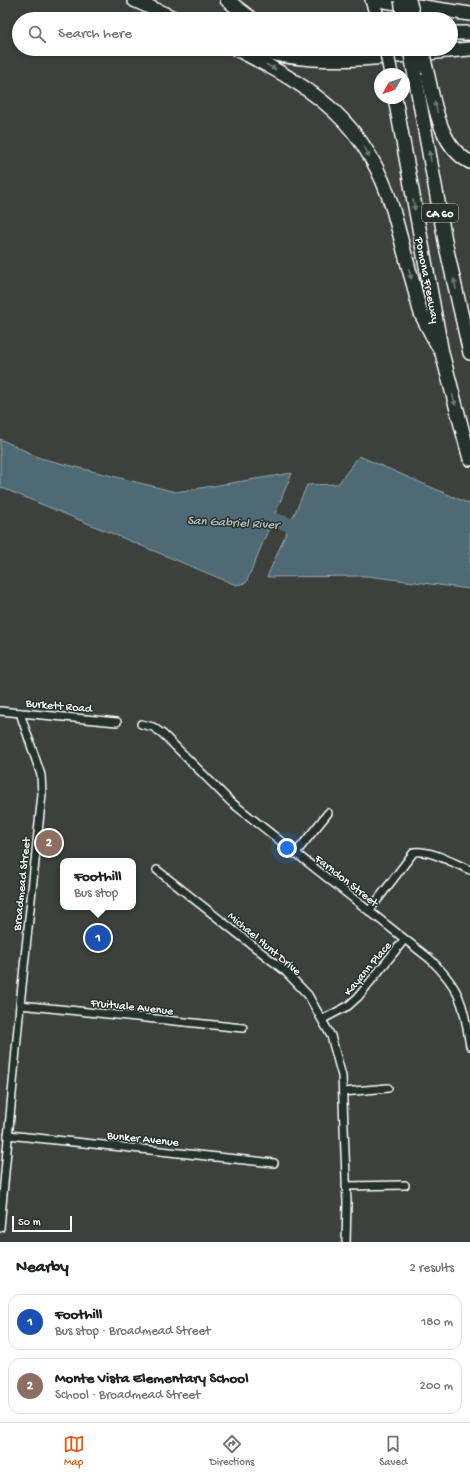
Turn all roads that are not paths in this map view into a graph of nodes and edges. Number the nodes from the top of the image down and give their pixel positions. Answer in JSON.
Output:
{"nodes":[{"id":1,"x":134,"y":0,"type":"edge"},
{"id":2,"x":226,"y":0,"type":"edge"},
{"id":3,"x":372,"y":0,"type":"edge"},
{"id":4,"x":377,"y":0,"type":"edge"},
{"id":5,"x":401,"y":0,"type":"edge"},
{"id":6,"x":409,"y":0,"type":"edge"},
{"id":7,"x":161,"y":12,"type":"edge"},
{"id":8,"x":242,"y":12,"type":"edge"},
{"id":9,"x":376,"y":12,"type":"edge"},
{"id":10,"x":378,"y":12,"type":"edge"},
{"id":11,"x":403,"y":12,"type":"edge"},
{"id":12,"x":412,"y":12,"type":"edge"},
{"id":13,"x":457,"y":12,"type":"edge"},
{"id":14,"x":458,"y":12,"type":"edge"},
{"id":15,"x":470,"y":14,"type":"edge"},
{"id":16,"x":458,"y":33,"type":"edge"},
{"id":17,"x":470,"y":33,"type":"edge"},
{"id":18,"x":470,"y":49,"type":"edge"},
{"id":19,"x":458,"y":50,"type":"edge"},
{"id":20,"x":249,"y":56,"type":"edge"},
{"id":21,"x":286,"y":56,"type":"edge"},
{"id":22,"x":384,"y":56,"type":"edge"},
{"id":23,"x":387,"y":56,"type":"edge"},
{"id":24,"x":411,"y":56,"type":"edge"},
{"id":25,"x":423,"y":56,"type":"edge"},
{"id":26,"x":390,"y":68,"type":"edge"},
{"id":27,"x":396,"y":104,"type":"edge"},
{"id":28,"x":470,"y":162,"type":"edge"},
{"id":29,"x":470,"y":351,"type":"edge"},
{"id":30,"x":443,"y":358,"type":"junction"},
{"id":31,"x":470,"y":459,"type":"edge"},
{"id":32,"x":0,"y":711,"type":"edge"},
{"id":33,"x":20,"y":713,"type":"junction"},
{"id":34,"x":117,"y":722,"type":"dead end"},
{"id":35,"x":141,"y":724,"type":"dead end"},
{"id":36,"x":328,"y":813,"type":"dead end"},
{"id":37,"x":295,"y":854,"type":"junction"},
{"id":38,"x":157,"y":870,"type":"dead end"},
{"id":39,"x":470,"y":870,"type":"edge"},
{"id":40,"x":369,"y":911,"type":"junction"},
{"id":41,"x":404,"y":940,"type":"junction"},
{"id":42,"x":20,"y":1005,"type":"junction"},
{"id":43,"x":323,"y":1020,"type":"junction"},
{"id":44,"x":243,"y":1028,"type":"dead end"},
{"id":45,"x":470,"y":1046,"type":"edge"},
{"id":46,"x":388,"y":1088,"type":"dead end"},
{"id":47,"x":343,"y":1092,"type":"junction"},
{"id":48,"x":8,"y":1135,"type":"junction"},
{"id":49,"x":274,"y":1163,"type":"dead end"},
{"id":50,"x":405,"y":1185,"type":"dead end"},
{"id":51,"x":346,"y":1186,"type":"junction"},
{"id":52,"x":0,"y":1228,"type":"edge"},
{"id":53,"x":346,"y":1242,"type":"edge"}],
"edges":[{"from":1,"to":7,"type":"highway"},
{"from":2,"to":8,"type":"highway"},
{"from":3,"to":9,"type":"highway"},
{"from":4,"to":10,"type":"highway"},
{"from":4,"to":13,"type":"highway"},
{"from":5,"to":11,"type":"highway","bridge":true},
{"from":6,"to":12,"type":"highway","bridge":true},
{"from":14,"to":15,"type":"highway"},
{"from":16,"to":17,"type":"highway"},
{"from":18,"to":19,"type":"highway"},
{"from":20,"to":30,"type":"highway","one_way":true},
{"from":21,"to":22,"type":"highway"},
{"from":23,"to":26,"type":"highway","bridge":true},
{"from":29,"to":24,"type":"highway","name":"Pomona Freeway","number":"CA 60","one_way":true,"bridge":true},
{"from":28,"to":25,"type":"highway","one_way":true,"bridge":true},
{"from":27,"to":30,"type":"highway","name":"Pomona Freeway","number":"CA 60","one_way":true},
{"from":30,"to":31,"type":"highway","name":"Pomona Freeway","number":"CA 60","one_way":true},
{"from":32,"to":33,"type":"street","name":"Burkett Road"},
{"from":33,"to":34,"type":"street","name":"Burkett Road"},
{"from":33,"to":42,"type":"street","name":"Broadmead Street"},
{"from":35,"to":37,"type":"street","name":"Farndon Street"},
{"from":36,"to":37,"type":"street"},
{"from":37,"to":40,"type":"street","name":"Farndon Street"},
{"from":38,"to":43,"type":"street","name":"Michael Hunt Drive"},
{"from":39,"to":40,"type":"street"},
{"from":40,"to":41,"type":"street","name":"Farndon Street"},
{"from":41,"to":43,"type":"street","name":"Kayann Place"},
{"from":41,"to":45,"type":"street","name":"Farndon Street"},
{"from":42,"to":44,"type":"street","name":"Fruitvale Avenue"},
{"from":42,"to":48,"type":"street","name":"Broadmead Street"},
{"from":43,"to":47,"type":"street","name":"Michael Hunt Drive"},
{"from":46,"to":47,"type":"street"},
{"from":47,"to":51,"type":"street","name":"Michael Hunt Drive"},
{"from":48,"to":49,"type":"street","name":"Bunker Avenue"},
{"from":48,"to":52,"type":"street","name":"Broadmead Street"},
{"from":50,"to":51,"type":"street"},
{"from":51,"to":53,"type":"street","name":"Michael Hunt Drive"}]}
